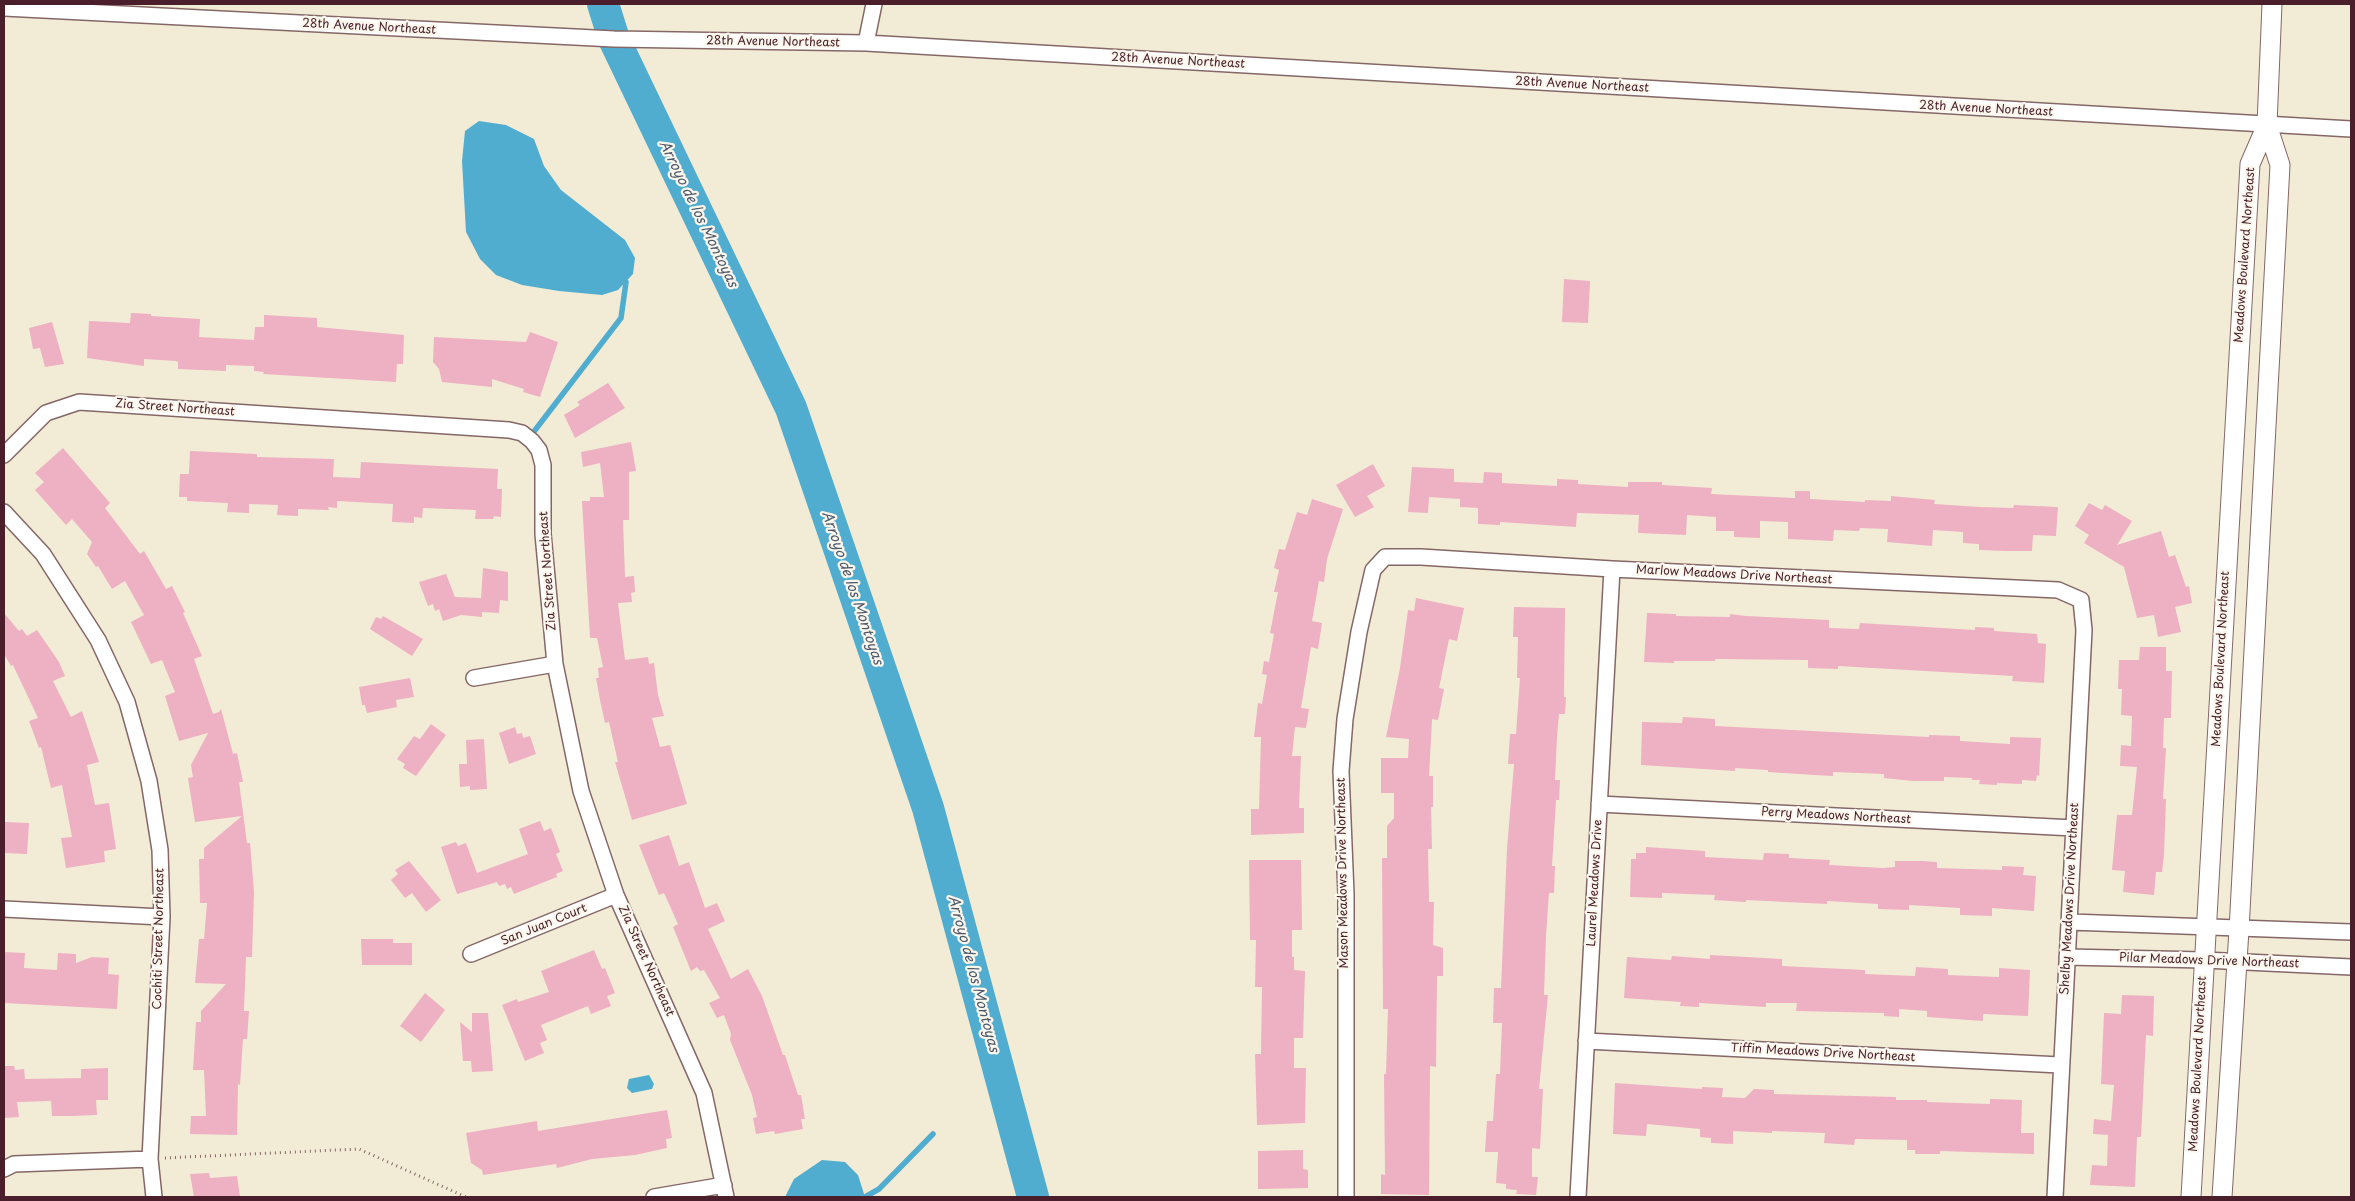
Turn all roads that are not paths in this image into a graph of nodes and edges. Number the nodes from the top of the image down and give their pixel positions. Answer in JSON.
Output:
{"nodes":[{"id":1,"x":874,"y":4,"type":"edge"},
{"id":2,"x":2272,"y":4,"type":"edge"},
{"id":3,"x":4,"y":8,"type":"edge"},
{"id":4,"x":866,"y":43,"type":"junction"},
{"id":5,"x":2267,"y":125,"type":"junction"},
{"id":6,"x":2351,"y":129,"type":"edge"},
{"id":7,"x":4,"y":456,"type":"edge"},
{"id":8,"x":4,"y":512,"type":"edge"},
{"id":9,"x":1385,"y":557,"type":"joint"},
{"id":10,"x":1612,"y":569,"type":"junction"},
{"id":11,"x":2081,"y":600,"type":"joint"},
{"id":12,"x":555,"y":664,"type":"junction"},
{"id":13,"x":474,"y":678,"type":"dead end"},
{"id":14,"x":1599,"y":804,"type":"junction"},
{"id":15,"x":2074,"y":828,"type":"junction"},
{"id":16,"x":616,"y":896,"type":"junction"},
{"id":17,"x":4,"y":909,"type":"edge"},
{"id":18,"x":162,"y":918,"type":"junction"},
{"id":19,"x":2070,"y":922,"type":"junction"},
{"id":20,"x":2206,"y":927,"type":"junction"},
{"id":21,"x":2240,"y":930,"type":"junction"},
{"id":22,"x":2351,"y":932,"type":"edge"},
{"id":23,"x":471,"y":954,"type":"dead end"},
{"id":24,"x":2067,"y":957,"type":"junction"},
{"id":25,"x":2204,"y":960,"type":"junction"},
{"id":26,"x":2236,"y":961,"type":"junction"},
{"id":27,"x":2351,"y":967,"type":"edge"},
{"id":28,"x":1586,"y":1041,"type":"junction"},
{"id":29,"x":2060,"y":1065,"type":"junction"},
{"id":30,"x":150,"y":1159,"type":"junction"},
{"id":31,"x":4,"y":1169,"type":"edge"},
{"id":32,"x":725,"y":1191,"type":"edge"},
{"id":33,"x":154,"y":1197,"type":"edge"},
{"id":34,"x":654,"y":1197,"type":"edge"},
{"id":35,"x":1346,"y":1197,"type":"edge"},
{"id":36,"x":1578,"y":1197,"type":"edge"},
{"id":37,"x":2055,"y":1197,"type":"edge"},
{"id":38,"x":2191,"y":1197,"type":"edge"},
{"id":39,"x":2222,"y":1197,"type":"edge"}],
"edges":[{"from":1,"to":4,"type":"street"},
{"from":2,"to":5,"type":"street","name":"Meadows Boulevard Northeast"},
{"from":3,"to":4,"type":"street","name":"28th Avenue Northeast"},
{"from":4,"to":5,"type":"street","name":"28th Avenue Northeast"},
{"from":5,"to":6,"type":"street","name":"28th Avenue Northeast"},
{"from":5,"to":20,"type":"street","name":"Meadows Boulevard Northeast"},
{"from":5,"to":21,"type":"street","name":"Meadows Boulevard Northeast"},
{"from":7,"to":12,"type":"street","name":"Zia Street Northeast"},
{"from":8,"to":18,"type":"street","name":"Cochiti Street Northeast"},
{"from":9,"to":10,"type":"street","name":"Marlow Meadows Drive Northeast"},
{"from":9,"to":35,"type":"street","name":"Mason Meadows Drive Northeast"},
{"from":10,"to":11,"type":"street","name":"Marlow Meadows Drive Northeast"},
{"from":10,"to":14,"type":"street","name":"Laurel Meadows Drive"},
{"from":11,"to":15,"type":"street","name":"Shelby Meadows Drive Northeast"},
{"from":12,"to":13,"type":"street"},
{"from":12,"to":16,"type":"street","name":"Zia Street Northeast"},
{"from":14,"to":15,"type":"street","name":"Perry Meadows Northeast"},
{"from":14,"to":28,"type":"street","name":"Laurel Meadows Drive"},
{"from":15,"to":19,"type":"street","name":"Shelby Meadows Drive Northeast"},
{"from":16,"to":23,"type":"street","name":"San Juan Court"},
{"from":16,"to":32,"type":"street","name":"Zia Street Northeast"},
{"from":17,"to":18,"type":"street"},
{"from":18,"to":30,"type":"street","name":"Cochiti Street Northeast"},
{"from":19,"to":20,"type":"street"},
{"from":19,"to":24,"type":"street","name":"Shelby Meadows Drive Northeast"},
{"from":20,"to":21,"type":"street"},
{"from":20,"to":25,"type":"street","name":"Meadows Boulevard Northeast"},
{"from":21,"to":22,"type":"street"},
{"from":21,"to":26,"type":"street","name":"Meadows Boulevard Northeast"},
{"from":24,"to":25,"type":"street","name":"Pilar Meadows Drive Northeast"},
{"from":24,"to":29,"type":"street","name":"Shelby Meadows Drive Northeast"},
{"from":25,"to":26,"type":"street","name":"Pilar Meadows Drive Northeast"},
{"from":25,"to":38,"type":"street","name":"Meadows Boulevard Northeast"},
{"from":26,"to":27,"type":"street","name":"Pilar Meadows Drive Northeast"},
{"from":26,"to":39,"type":"street","name":"Meadows Boulevard Northeast"},
{"from":28,"to":29,"type":"street","name":"Tiffin Meadows Drive Northeast"},
{"from":28,"to":36,"type":"street","name":"Laurel Meadows Drive"},
{"from":29,"to":37,"type":"street","name":"Shelby Meadows Drive Northeast"},
{"from":30,"to":31,"type":"street"},
{"from":30,"to":33,"type":"street","name":"Cochiti Street Northeast"},
{"from":32,"to":34,"type":"street"}]}
